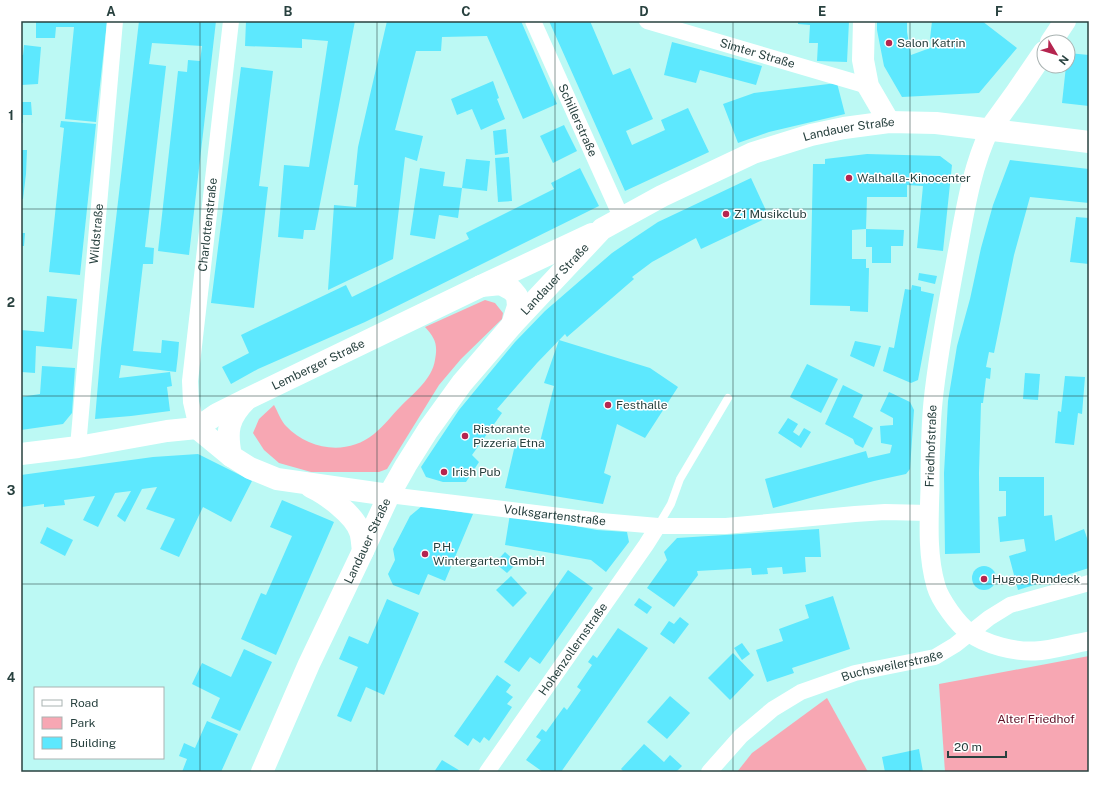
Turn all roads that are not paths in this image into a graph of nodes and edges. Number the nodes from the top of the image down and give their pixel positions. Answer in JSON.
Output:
{"nodes":[{"id":1,"x":116,"y":21,"type":"edge"},
{"id":2,"x":231,"y":21,"type":"edge"},
{"id":3,"x":533,"y":21,"type":"edge"},
{"id":4,"x":647,"y":21,"type":"edge"},
{"id":5,"x":864,"y":21,"type":"edge"},
{"id":6,"x":1065,"y":21,"type":"edge"},
{"id":7,"x":1056,"y":34,"type":"edge"},
{"id":8,"x":1036,"y":64,"type":"edge"},
{"id":9,"x":868,"y":86,"type":"junction"},
{"id":10,"x":889,"y":122,"type":"junction"},
{"id":11,"x":990,"y":129,"type":"junction"},
{"id":12,"x":1089,"y":142,"type":"edge"},
{"id":13,"x":622,"y":219,"type":"junction"},
{"id":14,"x":602,"y":229,"type":"junction"},
{"id":15,"x":481,"y":286,"type":"junction"},
{"id":16,"x":512,"y":325,"type":"junction"},
{"id":17,"x":728,"y":398,"type":"dead end"},
{"id":18,"x":247,"y":399,"type":"junction"},
{"id":19,"x":197,"y":428,"type":"junction"},
{"id":20,"x":78,"y":447,"type":"junction"},
{"id":21,"x":21,"y":454,"type":"edge"},
{"id":22,"x":231,"y":456,"type":"junction"},
{"id":23,"x":306,"y":484,"type":"junction"},
{"id":24,"x":390,"y":495,"type":"junction"},
{"id":25,"x":929,"y":513,"type":"junction"},
{"id":26,"x":658,"y":526,"type":"junction"},
{"id":27,"x":362,"y":551,"type":"junction"},
{"id":28,"x":1089,"y":583,"type":"edge"},
{"id":29,"x":970,"y":633,"type":"junction"},
{"id":30,"x":1089,"y":641,"type":"edge"},
{"id":31,"x":262,"y":772,"type":"edge"},
{"id":32,"x":487,"y":772,"type":"edge"},
{"id":33,"x":709,"y":772,"type":"edge"}],
"edges":[{"from":1,"to":20,"type":"street","name":"Wildstraße"},
{"from":2,"to":19,"type":"street","name":"Charlottenstraße"},
{"from":3,"to":13,"type":"street","name":"Schillerstraße"},
{"from":4,"to":9,"type":"street","name":"Simter Straße"},
{"from":5,"to":9,"type":"main road"},
{"from":6,"to":7,"type":"main road"},
{"from":8,"to":11,"type":"main road"},
{"from":9,"to":10,"type":"main road"},
{"from":10,"to":11,"type":"main road","name":"Landauer Straße"},
{"from":10,"to":13,"type":"main road","name":"Landauer Straße"},
{"from":11,"to":12,"type":"main road","name":"Landauer Straße"},
{"from":11,"to":25,"type":"street","name":"Friedhofstraße"},
{"from":13,"to":14,"type":"main road","name":"Landauer Straße"},
{"from":14,"to":15,"type":"main road","name":"Lemberger Straße"},
{"from":14,"to":16,"type":"main road","name":"Landauer Straße"},
{"from":15,"to":16,"type":"main road"},
{"from":15,"to":18,"type":"main road","name":"Lemberger Straße"},
{"from":16,"to":24,"type":"main road","name":"Landauer Straße"},
{"from":17,"to":26,"type":"lane"},
{"from":18,"to":19,"type":"main road","name":"Lemberger Straße"},
{"from":18,"to":22,"type":"main road"},
{"from":19,"to":20,"type":"main road","name":"Lemberger Straße"},
{"from":19,"to":22,"type":"main road","name":"Volksgartenstraße"},
{"from":20,"to":21,"type":"main road","name":"Lemberger Straße"},
{"from":22,"to":23,"type":"main road","name":"Volksgartenstraße"},
{"from":23,"to":24,"type":"main road","name":"Volksgartenstraße"},
{"from":23,"to":27,"type":"main road"},
{"from":24,"to":26,"type":"street","name":"Volksgartenstraße"},
{"from":24,"to":27,"type":"main road","name":"Landauer Straße"},
{"from":25,"to":26,"type":"street","name":"Volksgartenstraße"},
{"from":25,"to":29,"type":"street","name":"Friedhofstraße"},
{"from":26,"to":32,"type":"street","name":"Hohenzollernstraße"},
{"from":27,"to":31,"type":"main road","name":"Landauer Straße"},
{"from":28,"to":29,"type":"street","name":"Buchsweilerstraße"},
{"from":29,"to":30,"type":"street","name":"Friedhofstraße"},
{"from":29,"to":33,"type":"street","name":"Buchsweilerstraße"}]}
